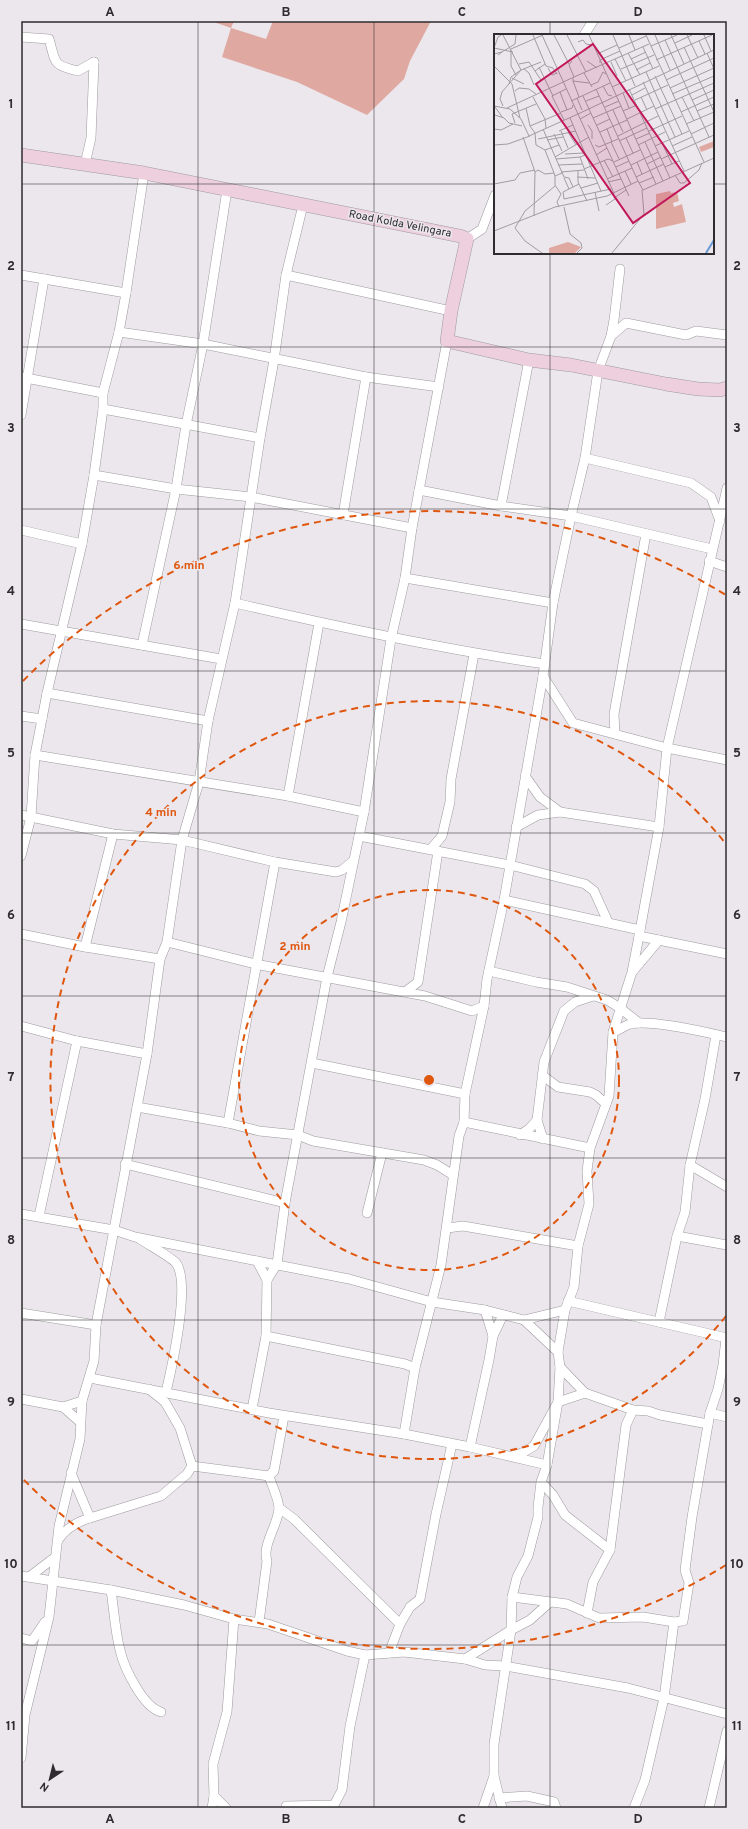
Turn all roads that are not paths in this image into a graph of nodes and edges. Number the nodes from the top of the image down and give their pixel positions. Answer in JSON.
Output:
{"nodes":[{"id":1,"x":593,"y":21,"type":"edge"},
{"id":2,"x":585,"y":34,"type":"edge"},
{"id":3,"x":21,"y":37,"type":"edge"},
{"id":4,"x":21,"y":155,"type":"edge"},
{"id":5,"x":84,"y":164,"type":"junction"},
{"id":6,"x":144,"y":173,"type":"junction"},
{"id":7,"x":227,"y":190,"type":"junction"},
{"id":8,"x":494,"y":199,"type":"edge"},
{"id":9,"x":303,"y":205,"type":"junction"},
{"id":10,"x":466,"y":239,"type":"junction"},
{"id":11,"x":620,"y":269,"type":"dead end"},
{"id":12,"x":21,"y":275,"type":"edge"},
{"id":13,"x":286,"y":275,"type":"junction"},
{"id":14,"x":44,"y":279,"type":"junction"},
{"id":15,"x":126,"y":293,"type":"junction"},
{"id":16,"x":451,"y":311,"type":"junction"},
{"id":17,"x":119,"y":332,"type":"junction"},
{"id":18,"x":727,"y":335,"type":"edge"},
{"id":19,"x":611,"y":336,"type":"junction"},
{"id":20,"x":448,"y":341,"type":"junction"},
{"id":21,"x":203,"y":344,"type":"junction"},
{"id":22,"x":274,"y":360,"type":"junction"},
{"id":23,"x":529,"y":360,"type":"junction"},
{"id":24,"x":598,"y":371,"type":"junction"},
{"id":25,"x":366,"y":377,"type":"junction"},
{"id":26,"x":25,"y":378,"type":"edge"},
{"id":27,"x":440,"y":387,"type":"junction"},
{"id":28,"x":727,"y":388,"type":"edge"},
{"id":29,"x":103,"y":393,"type":"junction"},
{"id":30,"x":103,"y":409,"type":"junction"},
{"id":31,"x":21,"y":415,"type":"edge"},
{"id":32,"x":186,"y":425,"type":"junction"},
{"id":33,"x":260,"y":438,"type":"junction"},
{"id":34,"x":585,"y":458,"type":"junction"},
{"id":35,"x":94,"y":475,"type":"junction"},
{"id":36,"x":727,"y":488,"type":"edge"},
{"id":37,"x":176,"y":489,"type":"junction"},
{"id":38,"x":419,"y":490,"type":"junction"},
{"id":39,"x":252,"y":497,"type":"junction"},
{"id":40,"x":501,"y":506,"type":"junction"},
{"id":41,"x":343,"y":515,"type":"junction"},
{"id":42,"x":570,"y":516,"type":"junction"},
{"id":43,"x":720,"y":521,"type":"junction"},
{"id":44,"x":412,"y":528,"type":"junction"},
{"id":45,"x":21,"y":530,"type":"edge"},
{"id":46,"x":646,"y":534,"type":"junction"},
{"id":47,"x":82,"y":544,"type":"junction"},
{"id":48,"x":712,"y":549,"type":"junction"},
{"id":49,"x":709,"y":561,"type":"junction"},
{"id":50,"x":727,"y":567,"type":"edge"},
{"id":51,"x":405,"y":578,"type":"junction"},
{"id":52,"x":235,"y":603,"type":"junction"},
{"id":53,"x":553,"y":603,"type":"junction"},
{"id":54,"x":319,"y":623,"type":"junction"},
{"id":55,"x":21,"y":624,"type":"edge"},
{"id":56,"x":61,"y":631,"type":"junction"},
{"id":57,"x":391,"y":639,"type":"junction"},
{"id":58,"x":142,"y":645,"type":"junction"},
{"id":59,"x":474,"y":654,"type":"junction"},
{"id":60,"x":221,"y":659,"type":"junction"},
{"id":61,"x":544,"y":664,"type":"junction"},
{"id":62,"x":543,"y":676,"type":"junction"},
{"id":63,"x":47,"y":693,"type":"junction"},
{"id":64,"x":614,"y":714,"type":"junction"},
{"id":65,"x":21,"y":716,"type":"edge"},
{"id":66,"x":42,"y":719,"type":"junction"},
{"id":67,"x":208,"y":721,"type":"junction"},
{"id":68,"x":602,"y":729,"type":"junction"},
{"id":69,"x":615,"y":734,"type":"junction"},
{"id":70,"x":667,"y":748,"type":"junction"},
{"id":71,"x":35,"y":755,"type":"junction"},
{"id":72,"x":727,"y":760,"type":"edge"},
{"id":73,"x":526,"y":776,"type":"junction"},
{"id":74,"x":199,"y":782,"type":"junction"},
{"id":75,"x":288,"y":796,"type":"junction"},
{"id":76,"x":364,"y":812,"type":"junction"},
{"id":77,"x":560,"y":812,"type":"junction"},
{"id":78,"x":21,"y":815,"type":"edge"},
{"id":79,"x":31,"y":817,"type":"junction"},
{"id":80,"x":516,"y":827,"type":"junction"},
{"id":81,"x":659,"y":827,"type":"junction"},
{"id":82,"x":113,"y":834,"type":"junction"},
{"id":83,"x":359,"y":836,"type":"junction"},
{"id":84,"x":442,"y":836,"type":"junction"},
{"id":85,"x":182,"y":840,"type":"junction"},
{"id":86,"x":439,"y":850,"type":"junction"},
{"id":87,"x":21,"y":856,"type":"edge"},
{"id":88,"x":353,"y":861,"type":"junction"},
{"id":89,"x":275,"y":862,"type":"junction"},
{"id":90,"x":510,"y":865,"type":"junction"},
{"id":91,"x":504,"y":900,"type":"junction"},
{"id":92,"x":608,"y":922,"type":"junction"},
{"id":93,"x":639,"y":933,"type":"junction"},
{"id":94,"x":21,"y":934,"type":"edge"},
{"id":95,"x":659,"y":940,"type":"junction"},
{"id":96,"x":167,"y":942,"type":"junction"},
{"id":97,"x":85,"y":947,"type":"junction"},
{"id":98,"x":727,"y":954,"type":"edge"},
{"id":99,"x":160,"y":959,"type":"junction"},
{"id":100,"x":255,"y":964,"type":"junction"},
{"id":101,"x":489,"y":971,"type":"junction"},
{"id":102,"x":632,"y":972,"type":"junction"},
{"id":103,"x":327,"y":977,"type":"junction"},
{"id":104,"x":418,"y":982,"type":"junction"},
{"id":105,"x":405,"y":992,"type":"junction"},
{"id":106,"x":425,"y":996,"type":"junction"},
{"id":107,"x":593,"y":996,"type":"junction"},
{"id":108,"x":484,"y":1006,"type":"junction"},
{"id":109,"x":620,"y":1008,"type":"junction"},
{"id":110,"x":638,"y":1023,"type":"junction"},
{"id":111,"x":21,"y":1026,"type":"edge"},
{"id":112,"x":727,"y":1031,"type":"edge"},
{"id":113,"x":613,"y":1032,"type":"junction"},
{"id":114,"x":716,"y":1035,"type":"junction"},
{"id":115,"x":727,"y":1037,"type":"edge"},
{"id":116,"x":77,"y":1041,"type":"junction"},
{"id":117,"x":147,"y":1054,"type":"junction"},
{"id":118,"x":312,"y":1063,"type":"junction"},
{"id":119,"x":542,"y":1075,"type":"junction"},
{"id":120,"x":553,"y":1084,"type":"junction"},
{"id":121,"x":542,"y":1088,"type":"junction"},
{"id":122,"x":465,"y":1094,"type":"junction"},
{"id":123,"x":606,"y":1104,"type":"junction"},
{"id":124,"x":137,"y":1107,"type":"junction"},
{"id":125,"x":537,"y":1120,"type":"junction"},
{"id":126,"x":464,"y":1122,"type":"junction"},
{"id":127,"x":228,"y":1123,"type":"junction"},
{"id":128,"x":298,"y":1135,"type":"junction"},
{"id":129,"x":520,"y":1135,"type":"junction"},
{"id":130,"x":543,"y":1139,"type":"junction"},
{"id":131,"x":590,"y":1148,"type":"junction"},
{"id":132,"x":382,"y":1153,"type":"junction"},
{"id":133,"x":125,"y":1164,"type":"junction"},
{"id":134,"x":690,"y":1165,"type":"junction"},
{"id":135,"x":453,"y":1175,"type":"junction"},
{"id":136,"x":727,"y":1187,"type":"edge"},
{"id":137,"x":285,"y":1203,"type":"junction"},
{"id":138,"x":367,"y":1213,"type":"dead end"},
{"id":139,"x":449,"y":1213,"type":"junction"},
{"id":140,"x":21,"y":1214,"type":"edge"},
{"id":141,"x":39,"y":1216,"type":"junction"},
{"id":142,"x":464,"y":1226,"type":"junction"},
{"id":143,"x":446,"y":1228,"type":"junction"},
{"id":144,"x":114,"y":1230,"type":"junction"},
{"id":145,"x":677,"y":1236,"type":"junction"},
{"id":146,"x":135,"y":1237,"type":"junction"},
{"id":147,"x":727,"y":1245,"type":"edge"},
{"id":148,"x":578,"y":1246,"type":"junction"},
{"id":149,"x":257,"y":1261,"type":"junction"},
{"id":150,"x":277,"y":1264,"type":"junction"},
{"id":151,"x":267,"y":1280,"type":"junction"},
{"id":152,"x":432,"y":1302,"type":"junction"},
{"id":153,"x":566,"y":1305,"type":"junction"},
{"id":154,"x":485,"y":1310,"type":"junction"},
{"id":155,"x":21,"y":1313,"type":"edge"},
{"id":156,"x":504,"y":1315,"type":"junction"},
{"id":157,"x":524,"y":1320,"type":"junction"},
{"id":158,"x":659,"y":1322,"type":"junction"},
{"id":159,"x":96,"y":1325,"type":"junction"},
{"id":160,"x":266,"y":1336,"type":"junction"},
{"id":161,"x":493,"y":1336,"type":"junction"},
{"id":162,"x":727,"y":1338,"type":"edge"},
{"id":163,"x":558,"y":1352,"type":"junction"},
{"id":164,"x":560,"y":1366,"type":"junction"},
{"id":165,"x":414,"y":1368,"type":"junction"},
{"id":166,"x":90,"y":1378,"type":"junction"},
{"id":167,"x":148,"y":1388,"type":"junction"},
{"id":168,"x":166,"y":1392,"type":"junction"},
{"id":169,"x":585,"y":1393,"type":"junction"},
{"id":170,"x":21,"y":1399,"type":"edge"},
{"id":171,"x":82,"y":1401,"type":"junction"},
{"id":172,"x":558,"y":1402,"type":"junction"},
{"id":173,"x":63,"y":1407,"type":"junction"},
{"id":174,"x":252,"y":1409,"type":"junction"},
{"id":175,"x":633,"y":1410,"type":"junction"},
{"id":176,"x":710,"y":1413,"type":"junction"},
{"id":177,"x":284,"y":1416,"type":"junction"},
{"id":178,"x":727,"y":1417,"type":"edge"},
{"id":179,"x":80,"y":1422,"type":"junction"},
{"id":180,"x":708,"y":1424,"type":"junction"},
{"id":181,"x":404,"y":1434,"type":"junction"},
{"id":182,"x":452,"y":1444,"type":"junction"},
{"id":183,"x":470,"y":1447,"type":"junction"},
{"id":184,"x":510,"y":1456,"type":"junction"},
{"id":185,"x":546,"y":1465,"type":"junction"},
{"id":186,"x":192,"y":1466,"type":"junction"},
{"id":187,"x":71,"y":1473,"type":"junction"},
{"id":188,"x":269,"y":1476,"type":"junction"},
{"id":189,"x":541,"y":1482,"type":"junction"},
{"id":190,"x":279,"y":1508,"type":"junction"},
{"id":191,"x":90,"y":1518,"type":"junction"},
{"id":192,"x":57,"y":1541,"type":"junction"},
{"id":193,"x":610,"y":1550,"type":"junction"},
{"id":194,"x":54,"y":1558,"type":"junction"},
{"id":195,"x":25,"y":1577,"type":"edge"},
{"id":196,"x":53,"y":1580,"type":"junction"},
{"id":197,"x":111,"y":1590,"type":"junction"},
{"id":198,"x":512,"y":1597,"type":"junction"},
{"id":199,"x":549,"y":1603,"type":"junction"},
{"id":200,"x":587,"y":1613,"type":"junction"},
{"id":201,"x":49,"y":1617,"type":"junction"},
{"id":202,"x":234,"y":1619,"type":"junction"},
{"id":203,"x":259,"y":1622,"type":"junction"},
{"id":204,"x":674,"y":1622,"type":"junction"},
{"id":205,"x":400,"y":1624,"type":"junction"},
{"id":206,"x":511,"y":1630,"type":"junction"},
{"id":207,"x":21,"y":1638,"type":"edge"},
{"id":208,"x":32,"y":1641,"type":"junction"},
{"id":209,"x":389,"y":1653,"type":"junction"},
{"id":210,"x":40,"y":1654,"type":"junction"},
{"id":211,"x":365,"y":1655,"type":"junction"},
{"id":212,"x":465,"y":1659,"type":"junction"},
{"id":213,"x":505,"y":1666,"type":"junction"},
{"id":214,"x":664,"y":1698,"type":"junction"},
{"id":215,"x":161,"y":1712,"type":"dead end"},
{"id":216,"x":23,"y":1714,"type":"edge"},
{"id":217,"x":727,"y":1714,"type":"edge"},
{"id":218,"x":727,"y":1731,"type":"edge"},
{"id":219,"x":21,"y":1758,"type":"edge"},
{"id":220,"x":494,"y":1776,"type":"junction"},
{"id":221,"x":214,"y":1796,"type":"junction"},
{"id":222,"x":499,"y":1798,"type":"junction"},
{"id":223,"x":286,"y":1806,"type":"dead end"},
{"id":224,"x":333,"y":1806,"type":"edge"},
{"id":225,"x":212,"y":1808,"type":"edge"},
{"id":226,"x":226,"y":1808,"type":"edge"},
{"id":227,"x":482,"y":1808,"type":"edge"},
{"id":228,"x":502,"y":1808,"type":"edge"},
{"id":229,"x":556,"y":1808,"type":"edge"},
{"id":230,"x":634,"y":1808,"type":"edge"},
{"id":231,"x":709,"y":1808,"type":"edge"}],
"edges":[{"from":1,"to":2,"type":"street"},
{"from":3,"to":5,"type":"street"},
{"from":4,"to":5,"type":"main road","name":"Road Kolda Velingara"},
{"from":5,"to":6,"type":"main road","name":"Road Kolda Velingara"},
{"from":6,"to":7,"type":"main road","name":"Road Kolda Velingara"},
{"from":6,"to":15,"type":"street"},
{"from":7,"to":9,"type":"main road","name":"Road Kolda Velingara"},
{"from":7,"to":21,"type":"street"},
{"from":8,"to":10,"type":"street"},
{"from":9,"to":10,"type":"main road","name":"Road Kolda Velingara"},
{"from":9,"to":13,"type":"street"},
{"from":10,"to":16,"type":"main road","name":"Road Kolda Velingara"},
{"from":11,"to":19,"type":"street"},
{"from":12,"to":14,"type":"street"},
{"from":13,"to":16,"type":"street"},
{"from":13,"to":22,"type":"street"},
{"from":14,"to":15,"type":"street"},
{"from":14,"to":26,"type":"street"},
{"from":15,"to":17,"type":"street"},
{"from":16,"to":20,"type":"main road","name":"Road Kolda Velingara"},
{"from":17,"to":21,"type":"street"},
{"from":17,"to":29,"type":"street"},
{"from":18,"to":19,"type":"street"},
{"from":19,"to":24,"type":"street"},
{"from":20,"to":23,"type":"main road"},
{"from":20,"to":27,"type":"street"},
{"from":21,"to":22,"type":"street"},
{"from":21,"to":32,"type":"street"},
{"from":22,"to":25,"type":"street"},
{"from":22,"to":33,"type":"street"},
{"from":23,"to":24,"type":"main road"},
{"from":23,"to":40,"type":"street"},
{"from":24,"to":28,"type":"main road"},
{"from":24,"to":34,"type":"street"},
{"from":25,"to":27,"type":"street"},
{"from":25,"to":41,"type":"street"},
{"from":26,"to":29,"type":"street"},
{"from":26,"to":31,"type":"street"},
{"from":27,"to":38,"type":"street"},
{"from":29,"to":30,"type":"street"},
{"from":30,"to":32,"type":"street"},
{"from":30,"to":35,"type":"street"},
{"from":32,"to":33,"type":"street"},
{"from":32,"to":37,"type":"street"},
{"from":33,"to":39,"type":"street"},
{"from":34,"to":42,"type":"street"},
{"from":34,"to":43,"type":"street"},
{"from":35,"to":37,"type":"street"},
{"from":35,"to":47,"type":"street"},
{"from":36,"to":43,"type":"street"},
{"from":37,"to":39,"type":"street"},
{"from":37,"to":58,"type":"street"},
{"from":38,"to":40,"type":"street"},
{"from":38,"to":44,"type":"street"},
{"from":39,"to":41,"type":"street"},
{"from":39,"to":52,"type":"street"},
{"from":40,"to":42,"type":"street"},
{"from":41,"to":44,"type":"street"},
{"from":42,"to":46,"type":"street"},
{"from":42,"to":53,"type":"street"},
{"from":43,"to":48,"type":"street"},
{"from":44,"to":51,"type":"street"},
{"from":45,"to":47,"type":"street"},
{"from":46,"to":48,"type":"street"},
{"from":46,"to":64,"type":"street"},
{"from":47,"to":56,"type":"street"},
{"from":48,"to":49,"type":"street"},
{"from":49,"to":50,"type":"street"},
{"from":49,"to":70,"type":"street"},
{"from":51,"to":53,"type":"street"},
{"from":51,"to":57,"type":"street"},
{"from":52,"to":54,"type":"street"},
{"from":52,"to":60,"type":"street"},
{"from":53,"to":61,"type":"street"},
{"from":54,"to":57,"type":"street"},
{"from":54,"to":75,"type":"street"},
{"from":55,"to":56,"type":"street"},
{"from":56,"to":58,"type":"street"},
{"from":56,"to":63,"type":"street"},
{"from":57,"to":59,"type":"street"},
{"from":57,"to":76,"type":"street"},
{"from":58,"to":60,"type":"street"},
{"from":59,"to":61,"type":"street"},
{"from":59,"to":84,"type":"street"},
{"from":60,"to":67,"type":"street"},
{"from":61,"to":62,"type":"street"},
{"from":62,"to":68,"type":"street"},
{"from":62,"to":73,"type":"street"},
{"from":63,"to":66,"type":"street"},
{"from":63,"to":67,"type":"street"},
{"from":64,"to":68,"type":"street"},
{"from":64,"to":69,"type":"street"},
{"from":65,"to":66,"type":"street"},
{"from":66,"to":71,"type":"street"},
{"from":67,"to":74,"type":"street"},
{"from":68,"to":69,"type":"street"},
{"from":69,"to":70,"type":"street"},
{"from":70,"to":72,"type":"street"},
{"from":70,"to":81,"type":"street"},
{"from":71,"to":74,"type":"street"},
{"from":71,"to":79,"type":"street"},
{"from":73,"to":77,"type":"street"},
{"from":73,"to":80,"type":"street"},
{"from":74,"to":75,"type":"street"},
{"from":74,"to":85,"type":"street"},
{"from":75,"to":76,"type":"street"},
{"from":76,"to":83,"type":"street"},
{"from":77,"to":80,"type":"street"},
{"from":77,"to":81,"type":"street"},
{"from":78,"to":79,"type":"street"},
{"from":79,"to":82,"type":"street"},
{"from":79,"to":87,"type":"street"},
{"from":80,"to":90,"type":"street"},
{"from":81,"to":93,"type":"street"},
{"from":82,"to":85,"type":"street"},
{"from":82,"to":97,"type":"street"},
{"from":83,"to":86,"type":"street"},
{"from":83,"to":88,"type":"street"},
{"from":84,"to":86,"type":"street"},
{"from":84,"to":86,"type":"street"},
{"from":85,"to":89,"type":"street"},
{"from":85,"to":96,"type":"street"},
{"from":86,"to":90,"type":"street"},
{"from":86,"to":104,"type":"street"},
{"from":88,"to":89,"type":"street"},
{"from":88,"to":103,"type":"street"},
{"from":89,"to":100,"type":"street"},
{"from":90,"to":91,"type":"street"},
{"from":90,"to":92,"type":"street"},
{"from":91,"to":92,"type":"street"},
{"from":91,"to":101,"type":"street"},
{"from":92,"to":93,"type":"street"},
{"from":93,"to":95,"type":"street"},
{"from":93,"to":102,"type":"street"},
{"from":94,"to":97,"type":"street"},
{"from":95,"to":98,"type":"street"},
{"from":95,"to":102,"type":"street"},
{"from":96,"to":99,"type":"street"},
{"from":96,"to":100,"type":"street"},
{"from":97,"to":99,"type":"street"},
{"from":99,"to":117,"type":"street"},
{"from":100,"to":103,"type":"street"},
{"from":100,"to":127,"type":"street"},
{"from":101,"to":107,"type":"street"},
{"from":101,"to":108,"type":"street"},
{"from":102,"to":109,"type":"street"},
{"from":103,"to":105,"type":"street"},
{"from":103,"to":118,"type":"street"},
{"from":104,"to":105,"type":"street"},
{"from":104,"to":106,"type":"street"},
{"from":105,"to":106,"type":"street"},
{"from":106,"to":108,"type":"street"},
{"from":107,"to":109,"type":"street"},
{"from":107,"to":119,"type":"street"},
{"from":108,"to":122,"type":"street"},
{"from":109,"to":110,"type":"street"},
{"from":109,"to":113,"type":"street"},
{"from":110,"to":113,"type":"street"},
{"from":110,"to":114,"type":"street"},
{"from":111,"to":116,"type":"street"},
{"from":112,"to":114,"type":"street"},
{"from":113,"to":123,"type":"street"},
{"from":114,"to":115,"type":"street"},
{"from":114,"to":134,"type":"street"},
{"from":116,"to":117,"type":"street"},
{"from":116,"to":141,"type":"street"},
{"from":117,"to":124,"type":"street"},
{"from":118,"to":122,"type":"street"},
{"from":118,"to":128,"type":"street"},
{"from":119,"to":120,"type":"street"},
{"from":119,"to":121,"type":"street"},
{"from":120,"to":121,"type":"street"},
{"from":120,"to":123,"type":"street"},
{"from":121,"to":125,"type":"street"},
{"from":122,"to":126,"type":"street"},
{"from":123,"to":131,"type":"street"},
{"from":124,"to":127,"type":"street"},
{"from":124,"to":133,"type":"street"},
{"from":125,"to":129,"type":"street"},
{"from":125,"to":130,"type":"street"},
{"from":126,"to":129,"type":"street"},
{"from":126,"to":135,"type":"street"},
{"from":127,"to":128,"type":"street"},
{"from":128,"to":132,"type":"street"},
{"from":128,"to":137,"type":"street"},
{"from":129,"to":130,"type":"street"},
{"from":130,"to":131,"type":"street"},
{"from":131,"to":148,"type":"street"},
{"from":132,"to":135,"type":"street"},
{"from":132,"to":138,"type":"street"},
{"from":133,"to":137,"type":"street"},
{"from":133,"to":144,"type":"street"},
{"from":134,"to":136,"type":"street"},
{"from":134,"to":145,"type":"street"},
{"from":135,"to":139,"type":"street"},
{"from":137,"to":150,"type":"street"},
{"from":139,"to":142,"type":"street"},
{"from":139,"to":143,"type":"street"},
{"from":140,"to":141,"type":"street"},
{"from":141,"to":144,"type":"street"},
{"from":142,"to":143,"type":"street"},
{"from":142,"to":148,"type":"street"},
{"from":143,"to":152,"type":"street"},
{"from":144,"to":146,"type":"street"},
{"from":144,"to":159,"type":"street"},
{"from":145,"to":147,"type":"street"},
{"from":145,"to":158,"type":"street"},
{"from":146,"to":149,"type":"street"},
{"from":146,"to":168,"type":"street"},
{"from":148,"to":153,"type":"street"},
{"from":149,"to":150,"type":"street"},
{"from":149,"to":151,"type":"street"},
{"from":150,"to":151,"type":"street"},
{"from":150,"to":152,"type":"street"},
{"from":151,"to":160,"type":"street"},
{"from":152,"to":154,"type":"street"},
{"from":152,"to":165,"type":"street"},
{"from":153,"to":157,"type":"street"},
{"from":153,"to":158,"type":"street"},
{"from":153,"to":163,"type":"street"},
{"from":154,"to":156,"type":"street"},
{"from":154,"to":161,"type":"street"},
{"from":155,"to":159,"type":"street"},
{"from":156,"to":157,"type":"street"},
{"from":156,"to":161,"type":"street"},
{"from":157,"to":163,"type":"street"},
{"from":158,"to":162,"type":"street"},
{"from":159,"to":166,"type":"street"},
{"from":160,"to":165,"type":"street"},
{"from":160,"to":174,"type":"street"},
{"from":161,"to":183,"type":"street"},
{"from":162,"to":176,"type":"street"},
{"from":163,"to":164,"type":"street"},
{"from":164,"to":169,"type":"street"},
{"from":164,"to":172,"type":"street"},
{"from":165,"to":181,"type":"street"},
{"from":166,"to":167,"type":"street"},
{"from":166,"to":171,"type":"street"},
{"from":167,"to":168,"type":"street"},
{"from":167,"to":186,"type":"street"},
{"from":168,"to":174,"type":"street"},
{"from":169,"to":172,"type":"street"},
{"from":169,"to":175,"type":"street"},
{"from":170,"to":173,"type":"street"},
{"from":171,"to":173,"type":"street"},
{"from":171,"to":179,"type":"street"},
{"from":172,"to":184,"type":"street"},
{"from":172,"to":185,"type":"street"},
{"from":173,"to":179,"type":"street"},
{"from":174,"to":177,"type":"street"},
{"from":175,"to":180,"type":"street"},
{"from":175,"to":193,"type":"street"},
{"from":176,"to":178,"type":"street"},
{"from":176,"to":180,"type":"street"},
{"from":177,"to":181,"type":"street"},
{"from":177,"to":188,"type":"street"},
{"from":179,"to":187,"type":"street"},
{"from":180,"to":204,"type":"street"},
{"from":181,"to":182,"type":"street"},
{"from":182,"to":183,"type":"street"},
{"from":182,"to":205,"type":"street"},
{"from":183,"to":184,"type":"street"},
{"from":184,"to":185,"type":"street"},
{"from":185,"to":189,"type":"street"},
{"from":186,"to":188,"type":"street"},
{"from":186,"to":191,"type":"street"},
{"from":187,"to":191,"type":"street"},
{"from":187,"to":192,"type":"street"},
{"from":188,"to":190,"type":"street"},
{"from":189,"to":193,"type":"street"},
{"from":189,"to":198,"type":"street"},
{"from":190,"to":203,"type":"street"},
{"from":190,"to":205,"type":"street"},
{"from":191,"to":192,"type":"street"},
{"from":192,"to":194,"type":"street"},
{"from":193,"to":200,"type":"street"},
{"from":194,"to":195,"type":"street"},
{"from":194,"to":196,"type":"street"},
{"from":195,"to":196,"type":"street"},
{"from":196,"to":197,"type":"street"},
{"from":196,"to":201,"type":"street"},
{"from":197,"to":202,"type":"street"},
{"from":197,"to":215,"type":"street"},
{"from":198,"to":199,"type":"street"},
{"from":198,"to":206,"type":"street"},
{"from":199,"to":200,"type":"street"},
{"from":199,"to":206,"type":"street"},
{"from":200,"to":204,"type":"street"},
{"from":201,"to":208,"type":"street"},
{"from":201,"to":210,"type":"street"},
{"from":202,"to":203,"type":"street"},
{"from":202,"to":221,"type":"street"},
{"from":203,"to":211,"type":"street"},
{"from":204,"to":214,"type":"street"},
{"from":205,"to":209,"type":"street"},
{"from":206,"to":212,"type":"street"},
{"from":206,"to":213,"type":"street"},
{"from":207,"to":208,"type":"street"},
{"from":208,"to":210,"type":"street"},
{"from":209,"to":211,"type":"street"},
{"from":209,"to":212,"type":"street"},
{"from":210,"to":216,"type":"street"},
{"from":211,"to":224,"type":"street"},
{"from":212,"to":213,"type":"street"},
{"from":213,"to":214,"type":"street"},
{"from":213,"to":220,"type":"street"},
{"from":214,"to":217,"type":"street"},
{"from":214,"to":230,"type":"street"},
{"from":216,"to":219,"type":"street"},
{"from":218,"to":231,"type":"street"},
{"from":220,"to":222,"type":"street"},
{"from":220,"to":227,"type":"street"},
{"from":221,"to":225,"type":"street"},
{"from":221,"to":226,"type":"street"},
{"from":222,"to":228,"type":"street"},
{"from":222,"to":229,"type":"street"},
{"from":223,"to":224,"type":"street"}]}
